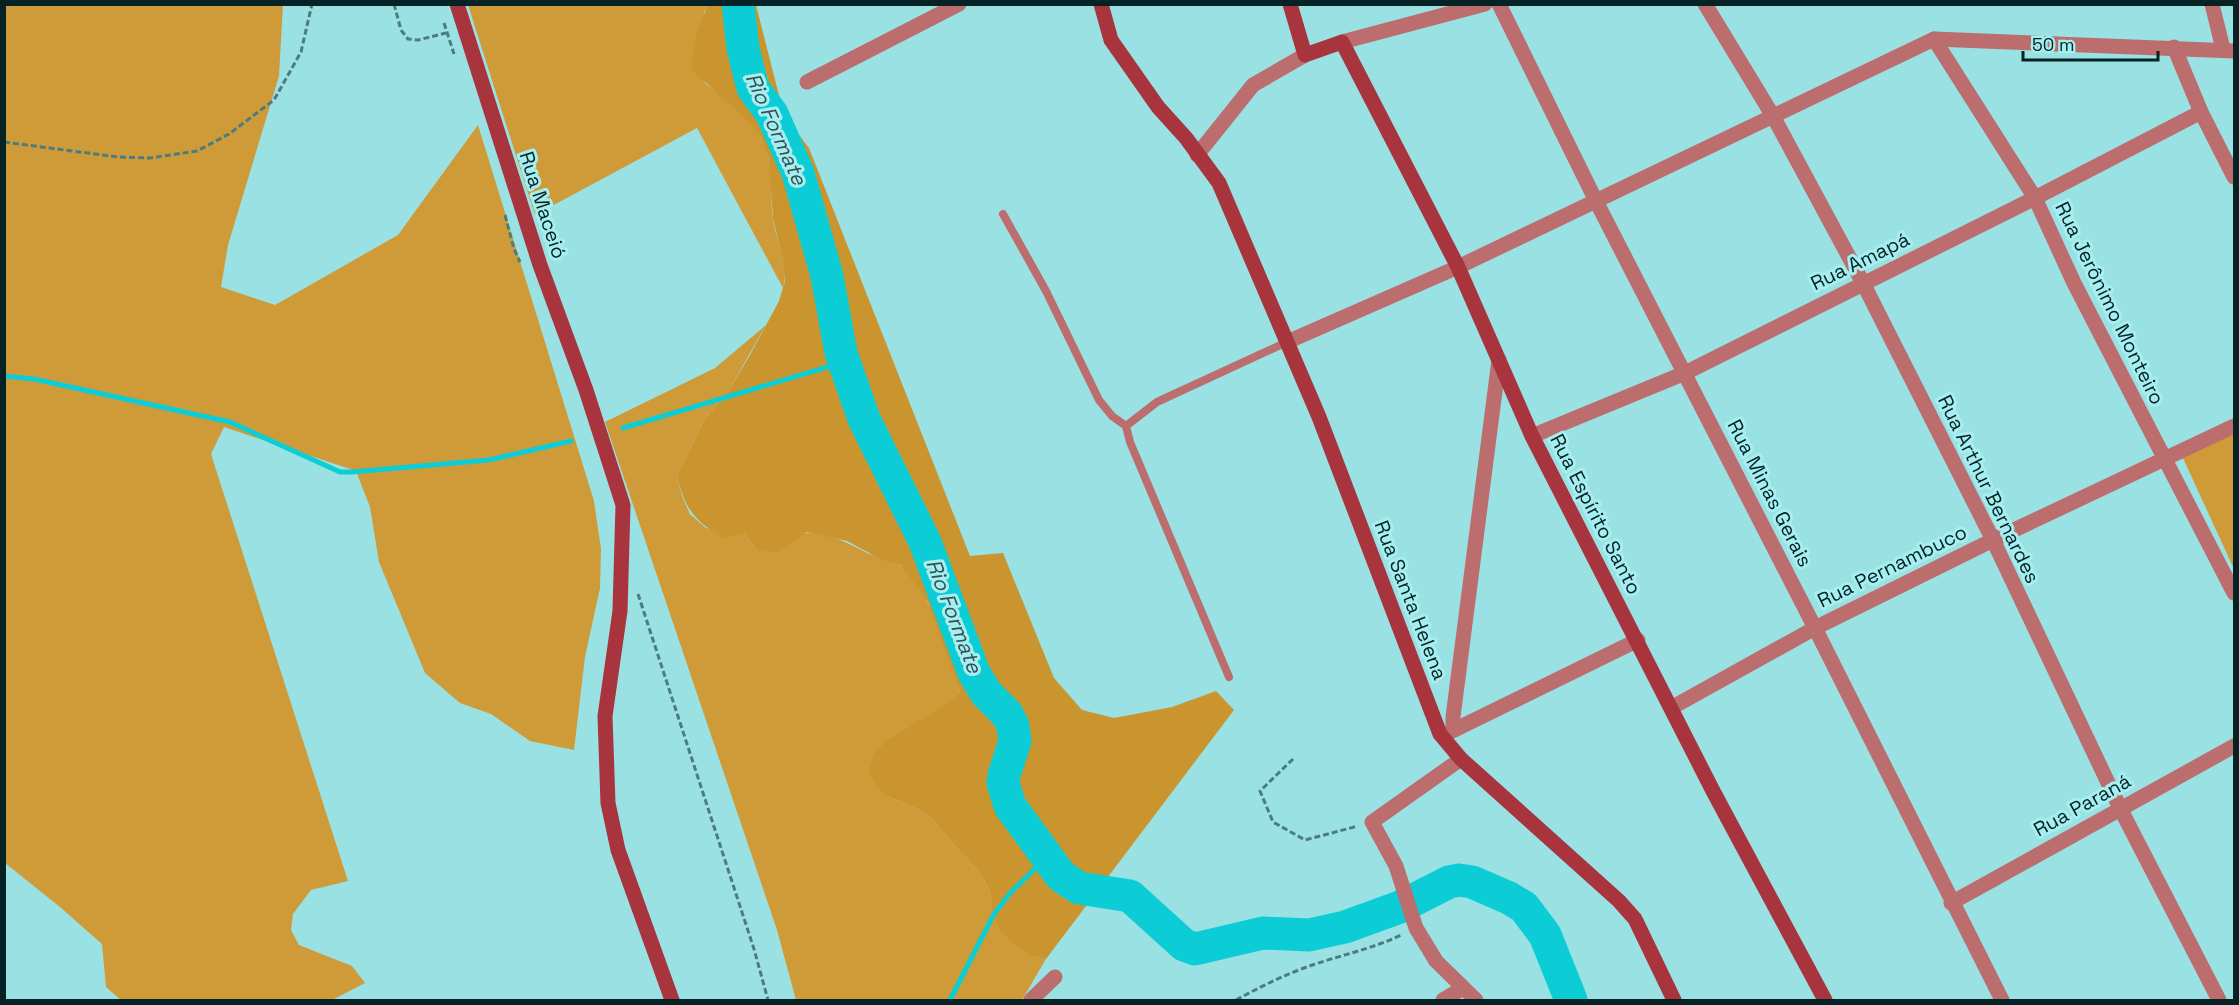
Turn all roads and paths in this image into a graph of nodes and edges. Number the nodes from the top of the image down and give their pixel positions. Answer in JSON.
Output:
{"nodes":[{"id":1,"x":312,"y":4,"type":"edge"},
{"id":2,"x":394,"y":4,"type":"edge"},
{"id":3,"x":450,"y":4,"type":"edge"},
{"id":4,"x":457,"y":4,"type":"edge"},
{"id":5,"x":959,"y":4,"type":"edge"},
{"id":6,"x":1101,"y":4,"type":"edge"},
{"id":7,"x":1290,"y":4,"type":"edge"},
{"id":8,"x":1485,"y":4,"type":"edge"},
{"id":9,"x":1499,"y":4,"type":"edge"},
{"id":10,"x":1705,"y":4,"type":"edge"},
{"id":11,"x":2212,"y":4,"type":"edge"},
{"id":12,"x":465,"y":32,"type":"junction"},
{"id":13,"x":1934,"y":39,"type":"junction"},
{"id":14,"x":1342,"y":42,"type":"junction"},
{"id":15,"x":2174,"y":47,"type":"junction"},
{"id":16,"x":2229,"y":50,"type":"edge"},
{"id":17,"x":1305,"y":55,"type":"junction"},
{"id":18,"x":807,"y":82,"type":"dead end"},
{"id":19,"x":2201,"y":112,"type":"junction"},
{"id":20,"x":1773,"y":116,"type":"junction"},
{"id":21,"x":4,"y":142,"type":"edge"},
{"id":22,"x":1197,"y":155,"type":"junction"},
{"id":23,"x":2235,"y":177,"type":"edge"},
{"id":24,"x":2035,"y":198,"type":"junction"},
{"id":25,"x":1596,"y":201,"type":"junction"},
{"id":26,"x":1004,"y":214,"type":"dead end"},
{"id":27,"x":1458,"y":267,"type":"junction"},
{"id":28,"x":1863,"y":283,"type":"junction"},
{"id":29,"x":1287,"y":342,"type":"junction"},
{"id":30,"x":1499,"y":360,"type":"junction"},
{"id":31,"x":1685,"y":373,"type":"junction"},
{"id":32,"x":1126,"y":426,"type":"junction"},
{"id":33,"x":2235,"y":426,"type":"edge"},
{"id":34,"x":1532,"y":436,"type":"junction"},
{"id":35,"x":2166,"y":460,"type":"junction"},
{"id":36,"x":1993,"y":540,"type":"junction"},
{"id":37,"x":2235,"y":593,"type":"edge"},
{"id":38,"x":1815,"y":628,"type":"junction"},
{"id":39,"x":1638,"y":640,"type":"junction"},
{"id":40,"x":1229,"y":677,"type":"dead end"},
{"id":41,"x":1671,"y":708,"type":"junction"},
{"id":42,"x":1447,"y":733,"type":"junction"},
{"id":43,"x":2235,"y":746,"type":"edge"},
{"id":44,"x":1293,"y":759,"type":"dead end"},
{"id":45,"x":1461,"y":759,"type":"junction"},
{"id":46,"x":2120,"y":808,"type":"junction"},
{"id":47,"x":1372,"y":822,"type":"junction"},
{"id":48,"x":1951,"y":903,"type":"junction"},
{"id":49,"x":1416,"y":928,"type":"junction"},
{"id":50,"x":1055,"y":977,"type":"dead end"},
{"id":51,"x":1462,"y":988,"type":"junction"},
{"id":52,"x":672,"y":1000,"type":"edge"},
{"id":53,"x":1031,"y":1000,"type":"edge"},
{"id":54,"x":1236,"y":1000,"type":"edge"},
{"id":55,"x":1443,"y":1000,"type":"edge"},
{"id":56,"x":1476,"y":1000,"type":"edge"},
{"id":57,"x":1674,"y":1000,"type":"edge"},
{"id":58,"x":1825,"y":1000,"type":"edge"},
{"id":59,"x":2002,"y":1000,"type":"edge"},
{"id":60,"x":2219,"y":1000,"type":"edge"}],
"edges":[{"from":1,"to":21,"type":"path"},
{"from":2,"to":12,"type":"path"},
{"from":3,"to":12,"type":"street","name":"Rua Maceió"},
{"from":4,"to":12,"type":"street","name":"Rua Maceió"},
{"from":5,"to":18,"type":"street"},
{"from":6,"to":22,"type":"street","name":"Rua Santa Helena"},
{"from":7,"to":17,"type":"street"},
{"from":8,"to":14,"type":"street"},
{"from":9,"to":25,"type":"street","name":"Rua Minas Gerais"},
{"from":10,"to":20,"type":"street","name":"Rua Arthur Bernardes"},
{"from":11,"to":16,"type":"street"},
{"from":12,"to":52,"type":"street","name":"Rua Maceió"},
{"from":13,"to":15,"type":"street"},
{"from":13,"to":20,"type":"street"},
{"from":13,"to":24,"type":"street","name":"Rua Jerônimo Monteiro"},
{"from":14,"to":17,"type":"street"},
{"from":14,"to":27,"type":"street","name":"Rua Espírito Santo"},
{"from":15,"to":16,"type":"street"},
{"from":15,"to":19,"type":"street"},
{"from":17,"to":22,"type":"street"},
{"from":19,"to":23,"type":"street"},
{"from":19,"to":24,"type":"street","name":"Rua Amapá"},
{"from":20,"to":25,"type":"street"},
{"from":20,"to":28,"type":"street","name":"Rua Arthur Bernardes"},
{"from":22,"to":29,"type":"street","name":"Rua Santa Helena"},
{"from":24,"to":28,"type":"street","name":"Rua Amapá"},
{"from":24,"to":35,"type":"street","name":"Rua Jerônimo Monteiro"},
{"from":25,"to":27,"type":"street"},
{"from":25,"to":31,"type":"street","name":"Rua Minas Gerais"},
{"from":26,"to":32,"type":"lane"},
{"from":27,"to":29,"type":"street"},
{"from":27,"to":30,"type":"street","name":"Rua Espírito Santo"},
{"from":28,"to":31,"type":"street","name":"Rua Amapá"},
{"from":28,"to":36,"type":"street","name":"Rua Arthur Bernardes"},
{"from":29,"to":32,"type":"lane"},
{"from":29,"to":42,"type":"street","name":"Rua Santa Helena"},
{"from":30,"to":34,"type":"street","name":"Rua Espírito Santo"},
{"from":30,"to":42,"type":"street"},
{"from":31,"to":34,"type":"street","name":"Rua Amapá"},
{"from":31,"to":38,"type":"street","name":"Rua Minas Gerais"},
{"from":32,"to":40,"type":"lane"},
{"from":33,"to":35,"type":"street","name":"Rua Pernambuco"},
{"from":34,"to":39,"type":"street","name":"Rua Espírito Santo"},
{"from":35,"to":36,"type":"street","name":"Rua Pernambuco"},
{"from":35,"to":37,"type":"street","name":"Rua Jerônimo Monteiro"},
{"from":36,"to":38,"type":"street","name":"Rua Pernambuco"},
{"from":36,"to":46,"type":"street","name":"Rua Arthur Bernardes"},
{"from":38,"to":41,"type":"street","name":"Rua Pernambuco"},
{"from":38,"to":48,"type":"street","name":"Rua Minas Gerais"},
{"from":39,"to":41,"type":"street","name":"Rua Espírito Santo"},
{"from":39,"to":42,"type":"street"},
{"from":41,"to":58,"type":"street","name":"Rua Espírito Santo"},
{"from":42,"to":45,"type":"street","name":"Rua Santa Helena"},
{"from":43,"to":46,"type":"street","name":"Rua Paraná"},
{"from":44,"to":47,"type":"path"},
{"from":45,"to":47,"type":"street"},
{"from":45,"to":57,"type":"street","name":"Rua Santa Helena"},
{"from":46,"to":48,"type":"street","name":"Rua Paraná"},
{"from":46,"to":60,"type":"street","name":"Rua Arthur Bernardes"},
{"from":47,"to":49,"type":"street"},
{"from":48,"to":59,"type":"street","name":"Rua Minas Gerais"},
{"from":49,"to":51,"type":"street"},
{"from":49,"to":54,"type":"path"},
{"from":50,"to":53,"type":"street"},
{"from":51,"to":55,"type":"street"},
{"from":51,"to":56,"type":"street"}]}
